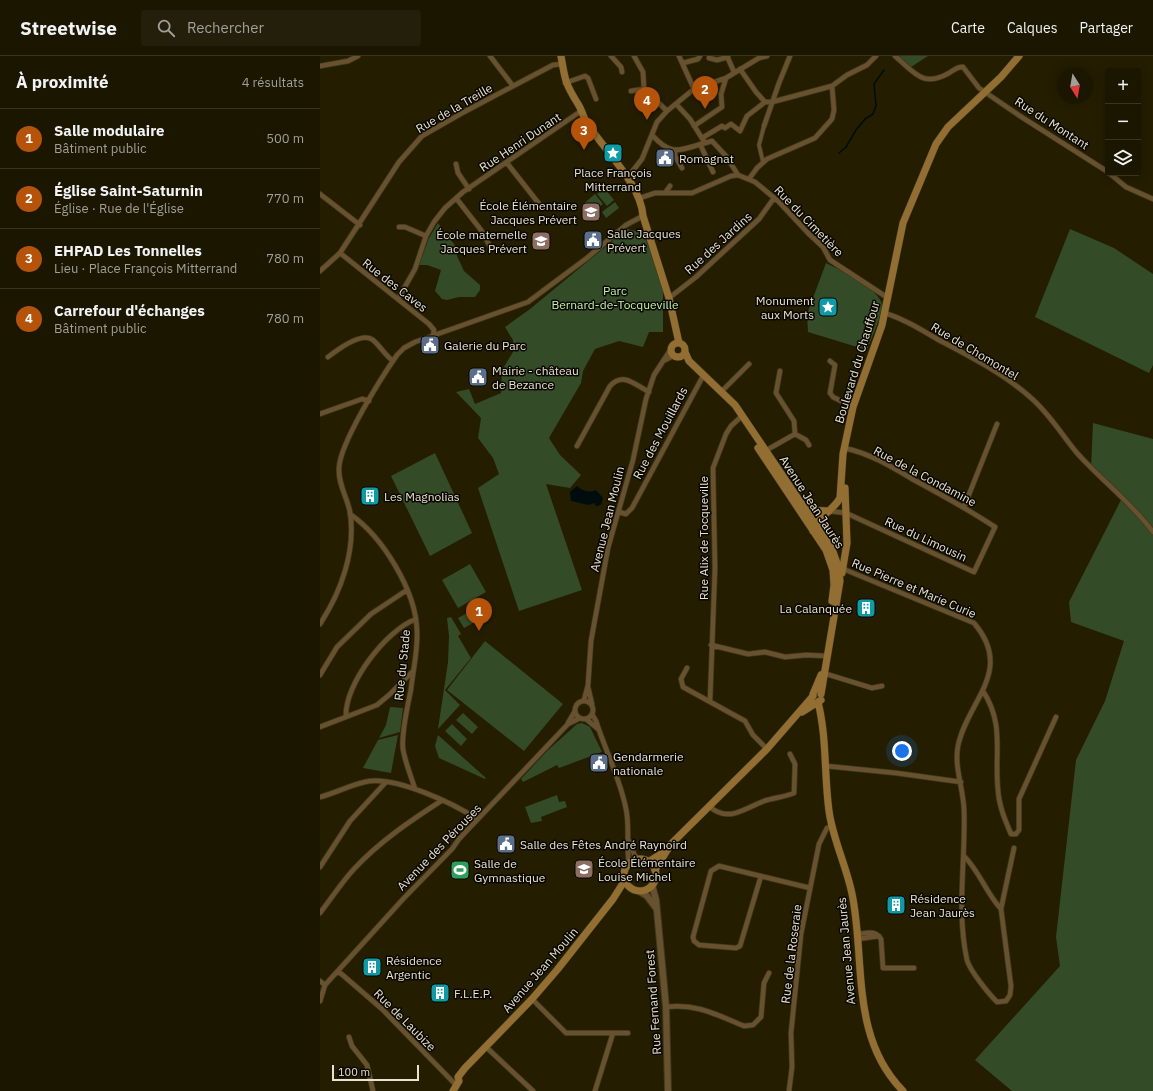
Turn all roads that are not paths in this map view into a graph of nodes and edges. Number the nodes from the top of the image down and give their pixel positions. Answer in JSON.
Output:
{"nodes":[{"id":1,"x":358,"y":56,"type":"edge"},
{"id":2,"x":490,"y":56,"type":"edge"},
{"id":3,"x":611,"y":56,"type":"edge"},
{"id":4,"x":634,"y":56,"type":"edge"},
{"id":5,"x":679,"y":56,"type":"edge"},
{"id":6,"x":700,"y":56,"type":"edge"},
{"id":7,"x":727,"y":56,"type":"edge"},
{"id":8,"x":767,"y":56,"type":"edge"},
{"id":9,"x":790,"y":56,"type":"edge"},
{"id":10,"x":876,"y":56,"type":"edge"},
{"id":11,"x":895,"y":56,"type":"edge"},
{"id":12,"x":1019,"y":56,"type":"edge"},
{"id":13,"x":709,"y":58,"type":"dead end"},
{"id":14,"x":561,"y":60,"type":"edge"},
{"id":15,"x":683,"y":63,"type":"junction"},
{"id":16,"x":320,"y":66,"type":"edge"},
{"id":17,"x":740,"y":69,"type":"junction"},
{"id":18,"x":622,"y":72,"type":"dead end"},
{"id":19,"x":734,"y":72,"type":"junction"},
{"id":20,"x":726,"y":78,"type":"junction"},
{"id":21,"x":565,"y":83,"type":"junction"},
{"id":22,"x":513,"y":86,"type":"junction"},
{"id":23,"x":832,"y":86,"type":"junction"},
{"id":24,"x":644,"y":89,"type":"junction"},
{"id":25,"x":694,"y":89,"type":"junction"},
{"id":26,"x":985,"y":91,"type":"junction"},
{"id":27,"x":631,"y":92,"type":"dead end"},
{"id":28,"x":596,"y":99,"type":"dead end"},
{"id":29,"x":765,"y":102,"type":"junction"},
{"id":30,"x":772,"y":102,"type":"junction"},
{"id":31,"x":676,"y":104,"type":"junction"},
{"id":32,"x":667,"y":111,"type":"junction"},
{"id":33,"x":582,"y":114,"type":"junction"},
{"id":34,"x":694,"y":126,"type":"junction"},
{"id":35,"x":764,"y":126,"type":"joint"},
{"id":36,"x":652,"y":135,"type":"junction"},
{"id":37,"x":703,"y":142,"type":"junction"},
{"id":38,"x":675,"y":150,"type":"junction"},
{"id":39,"x":763,"y":162,"type":"junction"},
{"id":40,"x":507,"y":163,"type":"junction"},
{"id":41,"x":456,"y":164,"type":"dead end"},
{"id":42,"x":682,"y":168,"type":"dead end"},
{"id":43,"x":1105,"y":169,"type":"edge"},
{"id":44,"x":713,"y":172,"type":"dead end"},
{"id":45,"x":738,"y":175,"type":"junction"},
{"id":46,"x":1114,"y":176,"type":"edge"},
{"id":47,"x":627,"y":178,"type":"junction"},
{"id":48,"x":749,"y":179,"type":"junction"},
{"id":49,"x":670,"y":186,"type":"dead end"},
{"id":50,"x":469,"y":189,"type":"junction"},
{"id":51,"x":665,"y":193,"type":"junction"},
{"id":52,"x":320,"y":194,"type":"edge"},
{"id":53,"x":456,"y":198,"type":"junction"},
{"id":54,"x":640,"y":198,"type":"junction"},
{"id":55,"x":774,"y":198,"type":"junction"},
{"id":56,"x":1153,"y":199,"type":"edge"},
{"id":57,"x":540,"y":205,"type":"dead end"},
{"id":58,"x":643,"y":216,"type":"junction"},
{"id":59,"x":360,"y":225,"type":"junction"},
{"id":60,"x":399,"y":227,"type":"dead end"},
{"id":61,"x":426,"y":236,"type":"junction"},
{"id":62,"x":491,"y":248,"type":"dead end"},
{"id":63,"x":340,"y":253,"type":"junction"},
{"id":64,"x":320,"y":271,"type":"edge"},
{"id":65,"x":888,"y":298,"type":"junction"},
{"id":66,"x":398,"y":299,"type":"junction"},
{"id":67,"x":670,"y":300,"type":"junction"},
{"id":68,"x":885,"y":313,"type":"junction"},
{"id":69,"x":433,"y":335,"type":"junction"},
{"id":70,"x":679,"y":343,"type":"junction"},
{"id":71,"x":678,"y":353,"type":"junction"},
{"id":72,"x":328,"y":357,"type":"dead end"},
{"id":73,"x":393,"y":361,"type":"junction"},
{"id":74,"x":830,"y":361,"type":"dead end"},
{"id":75,"x":662,"y":362,"type":"junction"},
{"id":76,"x":749,"y":364,"type":"dead end"},
{"id":77,"x":780,"y":371,"type":"dead end"},
{"id":78,"x":702,"y":376,"type":"junction"},
{"id":79,"x":648,"y":392,"type":"junction"},
{"id":80,"x":721,"y":392,"type":"junction"},
{"id":81,"x":369,"y":401,"type":"junction"},
{"id":82,"x":853,"y":407,"type":"junction"},
{"id":83,"x":320,"y":414,"type":"edge"},
{"id":84,"x":740,"y":417,"type":"junction"},
{"id":85,"x":997,"y":424,"type":"dead end"},
{"id":86,"x":795,"y":434,"type":"junction"},
{"id":87,"x":810,"y":445,"type":"dead end"},
{"id":88,"x":577,"y":446,"type":"dead end"},
{"id":89,"x":844,"y":448,"type":"junction"},
{"id":90,"x":764,"y":452,"type":"junction"},
{"id":91,"x":843,"y":476,"type":"junction"},
{"id":92,"x":964,"y":507,"type":"junction"},
{"id":93,"x":807,"y":510,"type":"junction"},
{"id":94,"x":829,"y":511,"type":"junction"},
{"id":95,"x":619,"y":512,"type":"junction"},
{"id":96,"x":846,"y":513,"type":"junction"},
{"id":97,"x":350,"y":514,"type":"junction"},
{"id":98,"x":815,"y":523,"type":"junction"},
{"id":99,"x":995,"y":527,"type":"joint"},
{"id":100,"x":813,"y":531,"type":"junction"},
{"id":101,"x":1153,"y":532,"type":"edge"},
{"id":102,"x":847,"y":543,"type":"junction"},
{"id":103,"x":829,"y":549,"type":"junction"},
{"id":104,"x":838,"y":568,"type":"junction"},
{"id":105,"x":407,"y":590,"type":"junction"},
{"id":106,"x":416,"y":619,"type":"junction"},
{"id":107,"x":320,"y":624,"type":"edge"},
{"id":108,"x":711,"y":645,"type":"junction"},
{"id":109,"x":825,"y":656,"type":"junction"},
{"id":110,"x":687,"y":668,"type":"dead end"},
{"id":111,"x":412,"y":672,"type":"junction"},
{"id":112,"x":823,"y":673,"type":"junction"},
{"id":113,"x":320,"y":675,"type":"edge"},
{"id":114,"x":588,"y":685,"type":"junction"},
{"id":115,"x":882,"y":686,"type":"dead end"},
{"id":116,"x":984,"y":691,"type":"junction"},
{"id":117,"x":817,"y":698,"type":"junction"},
{"id":118,"x":584,"y":700,"type":"junction"},
{"id":119,"x":710,"y":701,"type":"junction"},
{"id":120,"x":592,"y":704,"type":"junction"},
{"id":121,"x":575,"y":711,"type":"junction"},
{"id":122,"x":804,"y":711,"type":"junction"},
{"id":123,"x":592,"y":714,"type":"junction"},
{"id":124,"x":821,"y":716,"type":"junction"},
{"id":125,"x":346,"y":717,"type":"junction"},
{"id":126,"x":1056,"y":717,"type":"dead end"},
{"id":127,"x":580,"y":718,"type":"junction"},
{"id":128,"x":586,"y":718,"type":"junction"},
{"id":129,"x":794,"y":719,"type":"junction"},
{"id":130,"x":568,"y":724,"type":"junction"},
{"id":131,"x":320,"y":727,"type":"edge"},
{"id":132,"x":599,"y":730,"type":"junction"},
{"id":133,"x":824,"y":730,"type":"junction"},
{"id":134,"x":767,"y":749,"type":"junction"},
{"id":135,"x":790,"y":754,"type":"dead end"},
{"id":136,"x":826,"y":766,"type":"junction"},
{"id":137,"x":386,"y":782,"type":"junction"},
{"id":138,"x":961,"y":782,"type":"junction"},
{"id":139,"x":415,"y":789,"type":"junction"},
{"id":140,"x":320,"y":797,"type":"edge"},
{"id":141,"x":441,"y":801,"type":"junction"},
{"id":142,"x":710,"y":807,"type":"junction"},
{"id":143,"x":477,"y":819,"type":"junction"},
{"id":144,"x":832,"y":826,"type":"junction"},
{"id":145,"x":629,"y":841,"type":"junction"},
{"id":146,"x":1014,"y":848,"type":"dead end"},
{"id":147,"x":668,"y":849,"type":"junction"},
{"id":148,"x":964,"y":856,"type":"junction"},
{"id":149,"x":638,"y":860,"type":"junction"},
{"id":150,"x":648,"y":862,"type":"junction"},
{"id":151,"x":629,"y":864,"type":"junction"},
{"id":152,"x":320,"y":866,"type":"edge"},
{"id":153,"x":655,"y":870,"type":"junction"},
{"id":154,"x":761,"y":876,"type":"junction"},
{"id":155,"x":625,"y":880,"type":"junction"},
{"id":156,"x":652,"y":885,"type":"junction"},
{"id":157,"x":631,"y":888,"type":"junction"},
{"id":158,"x":810,"y":888,"type":"junction"},
{"id":159,"x":639,"y":891,"type":"junction"},
{"id":160,"x":613,"y":899,"type":"junction"},
{"id":161,"x":1002,"y":910,"type":"junction"},
{"id":162,"x":657,"y":911,"type":"junction"},
{"id":163,"x":320,"y":914,"type":"edge"},
{"id":164,"x":858,"y":936,"type":"junction"},
{"id":165,"x":914,"y":968,"type":"dead end"},
{"id":166,"x":338,"y":970,"type":"junction"},
{"id":167,"x":769,"y":973,"type":"dead end"},
{"id":168,"x":320,"y":981,"type":"edge"},
{"id":169,"x":325,"y":985,"type":"junction"},
{"id":170,"x":532,"y":999,"type":"junction"},
{"id":171,"x":320,"y":1001,"type":"edge"},
{"id":172,"x":666,"y":1007,"type":"junction"},
{"id":173,"x":613,"y":1033,"type":"junction"},
{"id":174,"x":628,"y":1033,"type":"dead end"},
{"id":175,"x":349,"y":1037,"type":"dead end"},
{"id":176,"x":484,"y":1049,"type":"junction"},
{"id":177,"x":456,"y":1086,"type":"edge"},
{"id":178,"x":373,"y":1091,"type":"edge"},
{"id":179,"x":533,"y":1091,"type":"edge"},
{"id":180,"x":595,"y":1091,"type":"edge"},
{"id":181,"x":668,"y":1091,"type":"edge"},
{"id":182,"x":789,"y":1091,"type":"edge"},
{"id":183,"x":903,"y":1091,"type":"edge"}],
"edges":[{"from":1,"to":16,"type":"street"},
{"from":2,"to":22,"type":"street"},
{"from":3,"to":18,"type":"street"},
{"from":4,"to":24,"type":"street"},
{"from":5,"to":15,"type":"street"},
{"from":6,"to":15,"type":"street"},
{"from":7,"to":13,"type":"street"},
{"from":7,"to":19,"type":"street"},
{"from":8,"to":17,"type":"street"},
{"from":9,"to":30,"type":"street"},
{"from":10,"to":23,"type":"street"},
{"from":11,"to":26,"type":"street","name":"Rue du Montant"},
{"from":12,"to":26,"type":"main road","name":"Boulevard du Chauffour"},
{"from":14,"to":21,"type":"main road"},
{"from":14,"to":22,"type":"street","name":"Rue de la Treille"},
{"from":15,"to":25,"type":"street"},
{"from":17,"to":19,"type":"street"},
{"from":17,"to":29,"type":"street"},
{"from":19,"to":20,"type":"street"},
{"from":20,"to":25,"type":"street"},
{"from":20,"to":34,"type":"street"},
{"from":21,"to":28,"type":"street"},
{"from":21,"to":33,"type":"main road"},
{"from":22,"to":59,"type":"street","name":"Rue de la Treille"},
{"from":23,"to":30,"type":"street"},
{"from":23,"to":39,"type":"street"},
{"from":24,"to":27,"type":"street"},
{"from":24,"to":32,"type":"street"},
{"from":25,"to":31,"type":"street"},
{"from":26,"to":43,"type":"street","name":"Rue du Montant"},
{"from":26,"to":65,"type":"main road","name":"Boulevard du Chauffour"},
{"from":29,"to":30,"type":"street"},
{"from":29,"to":37,"type":"street"},
{"from":30,"to":35,"type":"street"},
{"from":31,"to":32,"type":"street"},
{"from":31,"to":34,"type":"street"},
{"from":32,"to":36,"type":"street"},
{"from":33,"to":40,"type":"street","name":"Rue Henri Dunant"},
{"from":33,"to":47,"type":"main road"},
{"from":34,"to":37,"type":"street"},
{"from":35,"to":39,"type":"street"},
{"from":36,"to":38,"type":"street"},
{"from":36,"to":47,"type":"street"},
{"from":37,"to":38,"type":"street"},
{"from":37,"to":44,"type":"street"},
{"from":37,"to":45,"type":"street"},
{"from":38,"to":42,"type":"street"},
{"from":39,"to":48,"type":"street"},
{"from":40,"to":50,"type":"street","name":"Rue Henri Dunant"},
{"from":40,"to":57,"type":"street"},
{"from":41,"to":50,"type":"street"},
{"from":45,"to":48,"type":"street","name":"Rue du Cimetière"},
{"from":45,"to":51,"type":"street"},
{"from":46,"to":56,"type":"street","name":"Rue du Montant"},
{"from":47,"to":54,"type":"main road"},
{"from":48,"to":55,"type":"street","name":"Rue du Cimetière"},
{"from":49,"to":51,"type":"street"},
{"from":50,"to":53,"type":"street","name":"Rue Henri Dunant"},
{"from":51,"to":54,"type":"street"},
{"from":52,"to":59,"type":"street"},
{"from":53,"to":61,"type":"street","name":"Rue Henri Dunant"},
{"from":53,"to":62,"type":"street"},
{"from":54,"to":58,"type":"main road"},
{"from":55,"to":65,"type":"street","name":"Rue du Cimetière"},
{"from":55,"to":67,"type":"street","name":"Rue des Jardins"},
{"from":58,"to":67,"type":"main road"},
{"from":58,"to":69,"type":"street"},
{"from":59,"to":63,"type":"street","name":"Rue de la Treille"},
{"from":60,"to":61,"type":"street"},
{"from":61,"to":66,"type":"street","name":"Rue Henri Dunant"},
{"from":63,"to":64,"type":"street","name":"Rue de la Treille"},
{"from":63,"to":66,"type":"street","name":"Rue des Caves"},
{"from":65,"to":68,"type":"main road","name":"Boulevard du Chauffour"},
{"from":66,"to":69,"type":"street","name":"Rue des Caves"},
{"from":67,"to":70,"type":"main road"},
{"from":68,"to":82,"type":"main road","name":"Boulevard du Chauffour"},
{"from":68,"to":101,"type":"street","name":"Rue de Chomontel"},
{"from":69,"to":73,"type":"street"},
{"from":70,"to":71,"type":"main road"},
{"from":70,"to":71,"type":"main road","name":"Avenue Jean Jaurès"},
{"from":71,"to":75,"type":"street"},
{"from":71,"to":75,"type":"street","name":"Avenue Jean Moulin"},
{"from":71,"to":78,"type":"main road","name":"Avenue Jean Jaurès"},
{"from":72,"to":73,"type":"street"},
{"from":73,"to":81,"type":"street"},
{"from":74,"to":82,"type":"street"},
{"from":75,"to":79,"type":"street","name":"Avenue Jean Moulin"},
{"from":76,"to":80,"type":"street"},
{"from":77,"to":86,"type":"street"},
{"from":78,"to":80,"type":"main road","name":"Avenue Jean Jaurès"},
{"from":78,"to":84,"type":"main road","name":"Avenue Jean Jaurès"},
{"from":78,"to":95,"type":"street","name":"Rue des Mouillards"},
{"from":79,"to":88,"type":"street"},
{"from":79,"to":95,"type":"street","name":"Avenue Jean Moulin"},
{"from":80,"to":84,"type":"main road","name":"Avenue Jean Jaurès"},
{"from":81,"to":83,"type":"street"},
{"from":81,"to":97,"type":"street"},
{"from":82,"to":89,"type":"main road","name":"Boulevard du Chauffour"},
{"from":84,"to":90,"type":"main road","name":"Avenue Jean Jaurès"},
{"from":84,"to":108,"type":"street","name":"Rue Alix de Tocqueville"},
{"from":85,"to":92,"type":"street"},
{"from":86,"to":87,"type":"street"},
{"from":86,"to":90,"type":"street"},
{"from":89,"to":91,"type":"main road","name":"Boulevard du Chauffour"},
{"from":89,"to":92,"type":"street","name":"Rue de la Condamine"},
{"from":90,"to":93,"type":"main road","name":"Avenue Jean Jaurès"},
{"from":90,"to":100,"type":"main road","name":"Avenue Jean Jaurès"},
{"from":91,"to":94,"type":"main road"},
{"from":91,"to":96,"type":"main road"},
{"from":92,"to":99,"type":"street","name":"Rue de la Condamine"},
{"from":93,"to":94,"type":"main road"},
{"from":93,"to":98,"type":"main road","name":"Avenue Jean Jaurès"},
{"from":94,"to":96,"type":"street"},
{"from":94,"to":98,"type":"main road"},
{"from":95,"to":114,"type":"street","name":"Avenue Jean Moulin"},
{"from":96,"to":99,"type":"street","name":"Rue du Limousin"},
{"from":96,"to":102,"type":"main road"},
{"from":97,"to":105,"type":"street","name":"Rue du Stade"},
{"from":97,"to":107,"type":"street"},
{"from":98,"to":100,"type":"main road"},
{"from":98,"to":103,"type":"main road","name":"Avenue Jean Jaurès"},
{"from":100,"to":103,"type":"main road","name":"Avenue Jean Jaurès"},
{"from":102,"to":103,"type":"main road"},
{"from":102,"to":104,"type":"main road"},
{"from":103,"to":104,"type":"main road","name":"Avenue Jean Jaurès"},
{"from":104,"to":109,"type":"main road","name":"Avenue Jean Jaurès"},
{"from":104,"to":109,"type":"main road","name":"Avenue Jean Jaurès"},
{"from":104,"to":116,"type":"street","name":"Rue Pierre et Marie Curie"},
{"from":105,"to":106,"type":"street","name":"Rue du Stade"},
{"from":105,"to":113,"type":"street"},
{"from":106,"to":111,"type":"street","name":"Rue du Stade"},
{"from":106,"to":125,"type":"street"},
{"from":108,"to":109,"type":"street"},
{"from":108,"to":119,"type":"street","name":"Rue Alix de Tocqueville"},
{"from":109,"to":112,"type":"main road","name":"Avenue Jean Jaurès"},
{"from":110,"to":119,"type":"street"},
{"from":111,"to":125,"type":"street"},
{"from":111,"to":139,"type":"street","name":"Rue du Stade"},
{"from":112,"to":115,"type":"street"},
{"from":112,"to":117,"type":"main road","name":"Avenue Jean Jaurès"},
{"from":114,"to":118,"type":"street","name":"Avenue Jean Moulin"},
{"from":114,"to":120,"type":"street","name":"Avenue Jean Moulin"},
{"from":116,"to":126,"type":"street"},
{"from":116,"to":138,"type":"street","name":"Rue Pierre et Marie Curie"},
{"from":117,"to":122,"type":"main road"},
{"from":117,"to":124,"type":"main road","name":"Avenue Jean Jaurès"},
{"from":117,"to":129,"type":"main road"},
{"from":117,"to":133,"type":"main road","name":"Avenue Jean Jaurès"},
{"from":118,"to":120,"type":"street"},
{"from":118,"to":121,"type":"street"},
{"from":119,"to":134,"type":"street"},
{"from":120,"to":123,"type":"street"},
{"from":121,"to":127,"type":"street"},
{"from":121,"to":130,"type":"street","name":"Avenue des Pérouses"},
{"from":122,"to":124,"type":"main road"},
{"from":122,"to":129,"type":"main road"},
{"from":123,"to":128,"type":"street"},
{"from":123,"to":132,"type":"street"},
{"from":124,"to":133,"type":"main road","name":"Avenue Jean Jaurès"},
{"from":125,"to":131,"type":"street"},
{"from":127,"to":128,"type":"street"},
{"from":127,"to":130,"type":"street","name":"Avenue des Pérouses"},
{"from":128,"to":132,"type":"street"},
{"from":129,"to":134,"type":"main road"},
{"from":130,"to":143,"type":"street","name":"Avenue des Pérouses"},
{"from":132,"to":145,"type":"street"},
{"from":133,"to":136,"type":"main road","name":"Avenue Jean Jaurès"},
{"from":134,"to":142,"type":"main road"},
{"from":135,"to":142,"type":"street"},
{"from":136,"to":138,"type":"street"},
{"from":136,"to":144,"type":"main road","name":"Avenue Jean Jaurès"},
{"from":137,"to":139,"type":"street"},
{"from":137,"to":140,"type":"street"},
{"from":137,"to":152,"type":"street"},
{"from":138,"to":148,"type":"street","name":"Rue Pierre et Marie Curie"},
{"from":139,"to":141,"type":"street"},
{"from":141,"to":143,"type":"street"},
{"from":141,"to":163,"type":"street"},
{"from":142,"to":147,"type":"main road"},
{"from":143,"to":166,"type":"street","name":"Avenue des Pérouses"},
{"from":144,"to":158,"type":"street","name":"Rue de la Roseraie"},
{"from":144,"to":164,"type":"main road","name":"Avenue Jean Jaurès"},
{"from":145,"to":149,"type":"street"},
{"from":145,"to":151,"type":"street"},
{"from":146,"to":161,"type":"street"},
{"from":147,"to":150,"type":"main road"},
{"from":147,"to":153,"type":"main road"},
{"from":148,"to":161,"type":"street"},
{"from":148,"to":161,"type":"street","name":"Rue Pierre et Marie Curie"},
{"from":149,"to":150,"type":"main road"},
{"from":149,"to":151,"type":"main road"},
{"from":150,"to":153,"type":"main road"},
{"from":151,"to":155,"type":"main road"},
{"from":153,"to":156,"type":"main road"},
{"from":154,"to":154,"type":"street"},
{"from":154,"to":158,"type":"street"},
{"from":155,"to":157,"type":"main road"},
{"from":155,"to":160,"type":"main road","name":"Avenue Jean Moulin"},
{"from":156,"to":159,"type":"main road"},
{"from":156,"to":162,"type":"street","name":"Rue Fernand Forest"},
{"from":157,"to":159,"type":"main road"},
{"from":157,"to":160,"type":"main road","name":"Avenue Jean Moulin"},
{"from":158,"to":182,"type":"street","name":"Rue de la Roseraie"},
{"from":159,"to":162,"type":"street"},
{"from":160,"to":170,"type":"main road","name":"Avenue Jean Moulin"},
{"from":162,"to":172,"type":"street","name":"Rue Fernand Forest"},
{"from":164,"to":165,"type":"street"},
{"from":164,"to":183,"type":"main road","name":"Avenue Jean Jaurès"},
{"from":166,"to":169,"type":"street","name":"Avenue des Pérouses"},
{"from":166,"to":177,"type":"street","name":"Rue de Laubize"},
{"from":167,"to":172,"type":"street"},
{"from":168,"to":169,"type":"street"},
{"from":169,"to":171,"type":"street"},
{"from":170,"to":173,"type":"street"},
{"from":170,"to":176,"type":"main road","name":"Avenue Jean Moulin"},
{"from":172,"to":181,"type":"street","name":"Rue Fernand Forest"},
{"from":173,"to":174,"type":"street"},
{"from":173,"to":180,"type":"street"},
{"from":175,"to":178,"type":"street"},
{"from":176,"to":177,"type":"main road","name":"Avenue Jean Moulin"},
{"from":176,"to":179,"type":"street"}]}
